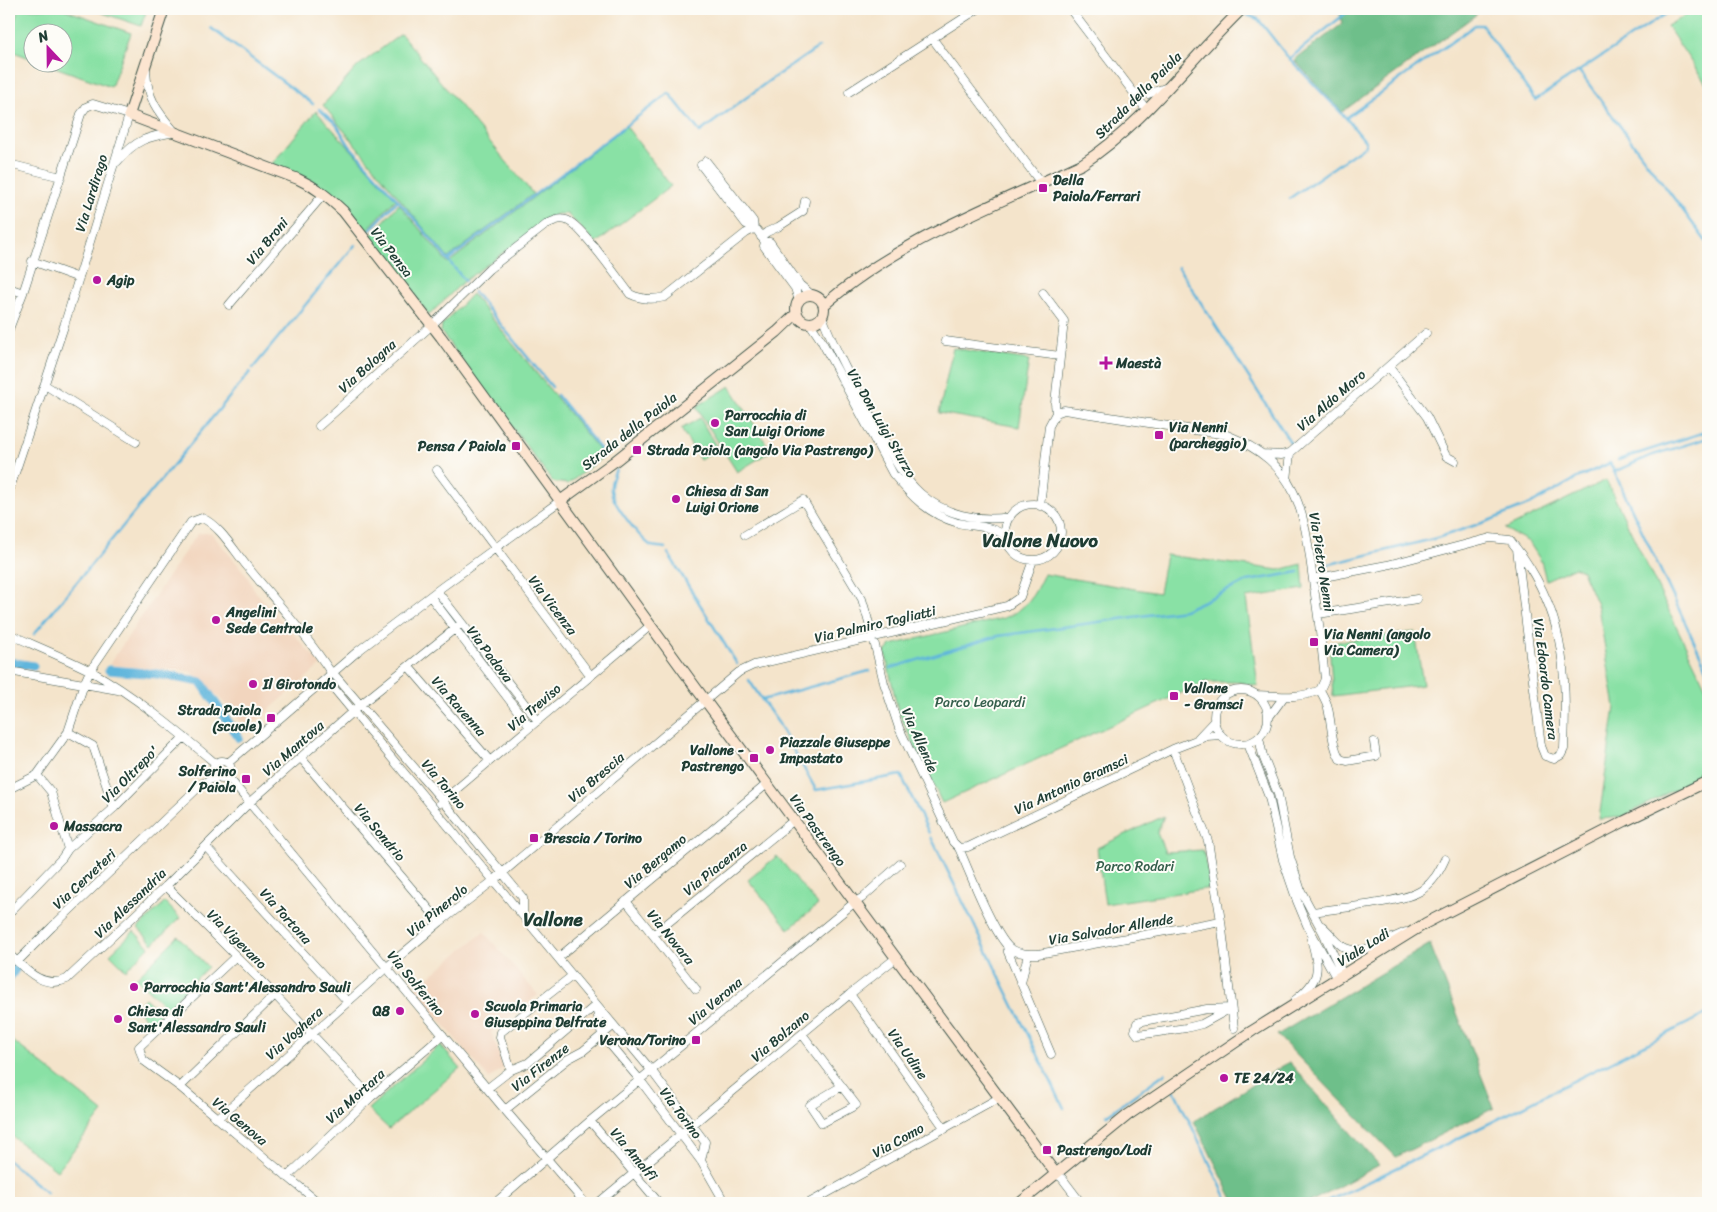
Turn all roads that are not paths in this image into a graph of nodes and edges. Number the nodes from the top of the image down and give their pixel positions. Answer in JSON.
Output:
{"nodes":[{"id":1,"x":164,"y":9,"type":"edge"},
{"id":2,"x":978,"y":9,"type":"edge"},
{"id":3,"x":1070,"y":9,"type":"edge"},
{"id":4,"x":1242,"y":9,"type":"edge"},
{"id":5,"x":932,"y":38,"type":"junction"},
{"id":6,"x":146,"y":64,"type":"junction"},
{"id":7,"x":1168,"y":87,"type":"junction"},
{"id":8,"x":849,"y":92,"type":"dead end"},
{"id":9,"x":1133,"y":92,"type":"junction"},
{"id":10,"x":1146,"y":108,"type":"junction"},
{"id":11,"x":128,"y":115,"type":"junction"},
{"id":12,"x":175,"y":132,"type":"junction"},
{"id":13,"x":703,"y":163,"type":"dead end"},
{"id":14,"x":9,"y":164,"type":"edge"},
{"id":15,"x":114,"y":166,"type":"junction"},
{"id":16,"x":60,"y":177,"type":"junction"},
{"id":17,"x":1041,"y":183,"type":"junction"},
{"id":18,"x":324,"y":194,"type":"junction"},
{"id":19,"x":805,"y":201,"type":"dead end"},
{"id":20,"x":754,"y":229,"type":"junction"},
{"id":21,"x":763,"y":239,"type":"junction"},
{"id":22,"x":32,"y":261,"type":"junction"},
{"id":23,"x":79,"y":278,"type":"junction"},
{"id":24,"x":9,"y":288,"type":"edge"},
{"id":25,"x":23,"y":292,"type":"junction"},
{"id":26,"x":1043,"y":293,"type":"dead end"},
{"id":27,"x":799,"y":301,"type":"junction"},
{"id":28,"x":819,"y":303,"type":"junction"},
{"id":29,"x":229,"y":305,"type":"dead end"},
{"id":30,"x":803,"y":319,"type":"junction"},
{"id":31,"x":432,"y":325,"type":"junction"},
{"id":32,"x":9,"y":329,"type":"edge"},
{"id":33,"x":1426,"y":334,"type":"dead end"},
{"id":34,"x":946,"y":341,"type":"dead end"},
{"id":35,"x":1060,"y":356,"type":"junction"},
{"id":36,"x":1389,"y":367,"type":"junction"},
{"id":37,"x":45,"y":385,"type":"junction"},
{"id":38,"x":1056,"y":413,"type":"junction"},
{"id":39,"x":319,"y":426,"type":"dead end"},
{"id":40,"x":136,"y":442,"type":"dead end"},
{"id":41,"x":1290,"y":453,"type":"junction"},
{"id":42,"x":1262,"y":454,"type":"junction"},
{"id":43,"x":1456,"y":461,"type":"dead end"},
{"id":44,"x":437,"y":470,"type":"dead end"},
{"id":45,"x":1287,"y":480,"type":"junction"},
{"id":46,"x":9,"y":491,"type":"edge"},
{"id":47,"x":560,"y":501,"type":"junction"},
{"id":48,"x":1040,"y":506,"type":"junction"},
{"id":49,"x":1010,"y":518,"type":"junction"},
{"id":50,"x":745,"y":535,"type":"dead end"},
{"id":51,"x":1006,"y":537,"type":"junction"},
{"id":52,"x":494,"y":548,"type":"junction"},
{"id":53,"x":1517,"y":549,"type":"junction"},
{"id":54,"x":1034,"y":560,"type":"junction"},
{"id":55,"x":1313,"y":579,"type":"junction"},
{"id":56,"x":1540,"y":585,"type":"junction"},
{"id":57,"x":1521,"y":588,"type":"junction"},
{"id":58,"x":437,"y":591,"type":"junction"},
{"id":59,"x":430,"y":596,"type":"junction"},
{"id":60,"x":1417,"y":599,"type":"dead end"},
{"id":61,"x":1321,"y":614,"type":"junction"},
{"id":62,"x":462,"y":623,"type":"junction"},
{"id":63,"x":651,"y":625,"type":"junction"},
{"id":64,"x":455,"y":629,"type":"junction"},
{"id":65,"x":9,"y":634,"type":"edge"},
{"id":66,"x":873,"y":636,"type":"junction"},
{"id":67,"x":409,"y":667,"type":"junction"},
{"id":68,"x":9,"y":671,"type":"edge"},
{"id":69,"x":90,"y":671,"type":"junction"},
{"id":70,"x":330,"y":676,"type":"junction"},
{"id":71,"x":591,"y":676,"type":"junction"},
{"id":72,"x":84,"y":684,"type":"junction"},
{"id":73,"x":122,"y":690,"type":"junction"},
{"id":74,"x":1320,"y":690,"type":"junction"},
{"id":75,"x":1257,"y":695,"type":"junction"},
{"id":76,"x":1283,"y":698,"type":"junction"},
{"id":77,"x":705,"y":700,"type":"junction"},
{"id":78,"x":360,"y":705,"type":"junction"},
{"id":79,"x":353,"y":712,"type":"junction"},
{"id":80,"x":1269,"y":717,"type":"junction"},
{"id":81,"x":538,"y":721,"type":"junction"},
{"id":82,"x":1214,"y":721,"type":"junction"},
{"id":83,"x":530,"y":728,"type":"junction"},
{"id":84,"x":68,"y":732,"type":"junction"},
{"id":85,"x":1221,"y":735,"type":"junction"},
{"id":86,"x":184,"y":737,"type":"junction"},
{"id":87,"x":1259,"y":738,"type":"junction"},
{"id":88,"x":1192,"y":742,"type":"junction"},
{"id":89,"x":1374,"y":742,"type":"dead end"},
{"id":90,"x":1248,"y":744,"type":"junction"},
{"id":91,"x":1173,"y":749,"type":"junction"},
{"id":92,"x":301,"y":758,"type":"junction"},
{"id":93,"x":490,"y":761,"type":"junction"},
{"id":94,"x":215,"y":763,"type":"junction"},
{"id":95,"x":228,"y":764,"type":"junction"},
{"id":96,"x":37,"y":776,"type":"junction"},
{"id":97,"x":214,"y":777,"type":"junction"},
{"id":98,"x":228,"y":777,"type":"junction"},
{"id":99,"x":1708,"y":781,"type":"edge"},
{"id":100,"x":768,"y":784,"type":"junction"},
{"id":101,"x":9,"y":788,"type":"edge"},
{"id":102,"x":443,"y":801,"type":"junction"},
{"id":103,"x":250,"y":802,"type":"junction"},
{"id":104,"x":114,"y":808,"type":"junction"},
{"id":105,"x":433,"y":808,"type":"junction"},
{"id":106,"x":794,"y":820,"type":"junction"},
{"id":107,"x":206,"y":847,"type":"junction"},
{"id":108,"x":959,"y":848,"type":"junction"},
{"id":109,"x":68,"y":849,"type":"junction"},
{"id":110,"x":1445,"y":859,"type":"dead end"},
{"id":111,"x":900,"y":864,"type":"dead end"},
{"id":112,"x":502,"y":873,"type":"junction"},
{"id":113,"x":493,"y":881,"type":"junction"},
{"id":114,"x":166,"y":886,"type":"junction"},
{"id":115,"x":626,"y":902,"type":"junction"},
{"id":116,"x":854,"y":902,"type":"junction"},
{"id":117,"x":1313,"y":912,"type":"junction"},
{"id":118,"x":9,"y":913,"type":"edge"},
{"id":119,"x":523,"y":916,"type":"junction"},
{"id":120,"x":1221,"y":921,"type":"junction"},
{"id":121,"x":1317,"y":921,"type":"junction"},
{"id":122,"x":440,"y":922,"type":"junction"},
{"id":123,"x":1426,"y":923,"type":"junction"},
{"id":124,"x":1307,"y":925,"type":"junction"},
{"id":125,"x":653,"y":935,"type":"junction"},
{"id":126,"x":1007,"y":946,"type":"junction"},
{"id":127,"x":9,"y":954,"type":"edge"},
{"id":128,"x":1028,"y":954,"type":"junction"},
{"id":129,"x":236,"y":956,"type":"junction"},
{"id":130,"x":558,"y":958,"type":"junction"},
{"id":131,"x":896,"y":958,"type":"junction"},
{"id":132,"x":18,"y":962,"type":"junction"},
{"id":133,"x":387,"y":967,"type":"junction"},
{"id":134,"x":572,"y":976,"type":"junction"},
{"id":135,"x":1340,"y":977,"type":"junction"},
{"id":136,"x":1021,"y":983,"type":"junction"},
{"id":137,"x":696,"y":989,"type":"dead end"},
{"id":138,"x":850,"y":994,"type":"junction"},
{"id":139,"x":275,"y":995,"type":"junction"},
{"id":140,"x":348,"y":1002,"type":"junction"},
{"id":141,"x":596,"y":1005,"type":"junction"},
{"id":142,"x":1231,"y":1008,"type":"junction"},
{"id":143,"x":613,"y":1026,"type":"junction"},
{"id":144,"x":1234,"y":1028,"type":"dead end"},
{"id":145,"x":1252,"y":1031,"type":"junction"},
{"id":146,"x":802,"y":1034,"type":"junction"},
{"id":147,"x":311,"y":1035,"type":"junction"},
{"id":148,"x":443,"y":1035,"type":"junction"},
{"id":149,"x":602,"y":1035,"type":"junction"},
{"id":150,"x":1051,"y":1054,"type":"dead end"},
{"id":151,"x":511,"y":1070,"type":"junction"},
{"id":152,"x":651,"y":1070,"type":"junction"},
{"id":153,"x":640,"y":1080,"type":"junction"},
{"id":154,"x":842,"y":1086,"type":"junction"},
{"id":155,"x":180,"y":1087,"type":"junction"},
{"id":156,"x":488,"y":1088,"type":"junction"},
{"id":157,"x":370,"y":1097,"type":"junction"},
{"id":158,"x":999,"y":1098,"type":"junction"},
{"id":159,"x":506,"y":1110,"type":"junction"},
{"id":160,"x":218,"y":1118,"type":"junction"},
{"id":161,"x":590,"y":1121,"type":"junction"},
{"id":162,"x":693,"y":1125,"type":"junction"},
{"id":163,"x":945,"y":1128,"type":"junction"},
{"id":164,"x":682,"y":1134,"type":"junction"},
{"id":165,"x":547,"y":1159,"type":"junction"},
{"id":166,"x":701,"y":1161,"type":"junction"},
{"id":167,"x":634,"y":1173,"type":"junction"},
{"id":168,"x":1056,"y":1174,"type":"junction"},
{"id":169,"x":287,"y":1177,"type":"junction"},
{"id":170,"x":319,"y":1203,"type":"edge"},
{"id":171,"x":495,"y":1203,"type":"edge"},
{"id":172,"x":585,"y":1203,"type":"edge"},
{"id":173,"x":598,"y":1203,"type":"edge"},
{"id":174,"x":659,"y":1203,"type":"edge"},
{"id":175,"x":725,"y":1203,"type":"edge"},
{"id":176,"x":809,"y":1203,"type":"edge"},
{"id":177,"x":1020,"y":1203,"type":"edge"},
{"id":178,"x":1081,"y":1203,"type":"edge"}],
"edges":[{"from":1,"to":6,"type":"street","name":"Via Lardirago"},
{"from":2,"to":5,"type":"street"},
{"from":3,"to":9,"type":"street"},
{"from":4,"to":7,"type":"street","name":"Strada della Paiola"},
{"from":5,"to":8,"type":"street"},
{"from":5,"to":17,"type":"street"},
{"from":6,"to":11,"type":"street","name":"Via Lardirago"},
{"from":6,"to":12,"type":"street"},
{"from":7,"to":9,"type":"street"},
{"from":7,"to":10,"type":"street","name":"Strada della Paiola"},
{"from":9,"to":10,"type":"street"},
{"from":10,"to":17,"type":"street","name":"Strada della Paiola"},
{"from":11,"to":12,"type":"street","name":"Via Pensa"},
{"from":11,"to":15,"type":"street","name":"Via Lardirago"},
{"from":11,"to":16,"type":"street"},
{"from":12,"to":15,"type":"street"},
{"from":12,"to":18,"type":"street","name":"Via Pensa"},
{"from":13,"to":20,"type":"street"},
{"from":14,"to":16,"type":"street"},
{"from":15,"to":23,"type":"street","name":"Via Lardirago"},
{"from":16,"to":22,"type":"street"},
{"from":17,"to":28,"type":"street","name":"Strada della Paiola"},
{"from":18,"to":29,"type":"street","name":"Via Broni"},
{"from":18,"to":31,"type":"street","name":"Via Pensa"},
{"from":19,"to":21,"type":"street"},
{"from":20,"to":21,"type":"street"},
{"from":20,"to":31,"type":"street","name":"Via Bologna"},
{"from":21,"to":27,"type":"street"},
{"from":21,"to":28,"type":"street"},
{"from":22,"to":23,"type":"street"},
{"from":22,"to":25,"type":"street"},
{"from":23,"to":37,"type":"street","name":"Via Lardirago"},
{"from":24,"to":25,"type":"street"},
{"from":25,"to":32,"type":"street"},
{"from":26,"to":35,"type":"street"},
{"from":27,"to":28,"type":"street"},
{"from":27,"to":30,"type":"street"},
{"from":28,"to":30,"type":"street"},
{"from":28,"to":49,"type":"street","name":"Via Don Luigi Sturzo"},
{"from":30,"to":47,"type":"street","name":"Strada della Paiola"},
{"from":30,"to":51,"type":"street","name":"Via Don Luigi Sturzo"},
{"from":31,"to":39,"type":"street","name":"Via Bologna"},
{"from":31,"to":47,"type":"street","name":"Via Pensa"},
{"from":33,"to":36,"type":"street","name":"Via Aldo Moro"},
{"from":34,"to":35,"type":"street"},
{"from":35,"to":38,"type":"street"},
{"from":36,"to":41,"type":"street","name":"Via Aldo Moro"},
{"from":36,"to":43,"type":"street"},
{"from":37,"to":40,"type":"street"},
{"from":37,"to":46,"type":"street","name":"Via Lardirago"},
{"from":38,"to":42,"type":"street","name":"Via Pietro Nenni"},
{"from":38,"to":48,"type":"street"},
{"from":41,"to":42,"type":"street"},
{"from":41,"to":45,"type":"street"},
{"from":42,"to":45,"type":"street","name":"Via Pietro Nenni"},
{"from":44,"to":52,"type":"street"},
{"from":45,"to":55,"type":"street","name":"Via Pietro Nenni"},
{"from":47,"to":52,"type":"street","name":"Strada della Paiola"},
{"from":47,"to":63,"type":"street","name":"Via Pastrengo"},
{"from":48,"to":49,"type":"street"},
{"from":48,"to":54,"type":"street"},
{"from":49,"to":51,"type":"street"},
{"from":50,"to":66,"type":"street","name":"Via Allende"},
{"from":51,"to":54,"type":"street"},
{"from":52,"to":58,"type":"street","name":"Strada della Paiola"},
{"from":52,"to":71,"type":"street","name":"Via Vicenza"},
{"from":53,"to":55,"type":"street"},
{"from":53,"to":56,"type":"street","name":"Via Edoardo Camera"},
{"from":53,"to":57,"type":"street","name":"Via Edoardo Camera"},
{"from":54,"to":66,"type":"street","name":"Via Palmiro Togliatti"},
{"from":55,"to":61,"type":"street","name":"Via Pietro Nenni"},
{"from":56,"to":57,"type":"street"},
{"from":56,"to":57,"type":"street","name":"Via Edoardo Camera"},
{"from":58,"to":59,"type":"street","name":"Strada della Paiola"},
{"from":58,"to":62,"type":"street","name":"Via Padova"},
{"from":59,"to":64,"type":"street","name":"Via Padova"},
{"from":59,"to":70,"type":"street","name":"Strada della Paiola"},
{"from":60,"to":61,"type":"street"},
{"from":61,"to":74,"type":"street","name":"Via Pietro Nenni"},
{"from":62,"to":64,"type":"street"},
{"from":62,"to":81,"type":"street","name":"Via Padova"},
{"from":63,"to":71,"type":"street","name":"Via Treviso"},
{"from":63,"to":77,"type":"street","name":"Via Pastrengo"},
{"from":64,"to":67,"type":"street"},
{"from":64,"to":83,"type":"street","name":"Via Padova"},
{"from":65,"to":69,"type":"street"},
{"from":66,"to":77,"type":"street","name":"Via Palmiro Togliatti"},
{"from":66,"to":108,"type":"street","name":"Via Allende"},
{"from":67,"to":78,"type":"street"},
{"from":67,"to":93,"type":"street","name":"Via Ravenna"},
{"from":68,"to":72,"type":"street"},
{"from":69,"to":70,"type":"street"},
{"from":69,"to":72,"type":"street"},
{"from":69,"to":73,"type":"street"},
{"from":70,"to":78,"type":"street","name":"Via Torino"},
{"from":70,"to":79,"type":"street","name":"Via Torino"},
{"from":70,"to":95,"type":"street","name":"Strada della Paiola"},
{"from":71,"to":81,"type":"street","name":"Via Treviso"},
{"from":72,"to":73,"type":"street"},
{"from":72,"to":84,"type":"street"},
{"from":73,"to":86,"type":"street"},
{"from":74,"to":76,"type":"street"},
{"from":74,"to":89,"type":"street","name":"Via Pietro Nenni"},
{"from":75,"to":76,"type":"street"},
{"from":75,"to":80,"type":"street"},
{"from":75,"to":82,"type":"street"},
{"from":76,"to":80,"type":"street"},
{"from":77,"to":100,"type":"street","name":"Via Pastrengo"},
{"from":77,"to":112,"type":"street","name":"Via Brescia"},
{"from":78,"to":79,"type":"street","name":"Via Mantova"},
{"from":78,"to":102,"type":"street","name":"Via Torino"},
{"from":79,"to":92,"type":"street","name":"Via Mantova"},
{"from":79,"to":105,"type":"street","name":"Via Torino"},
{"from":80,"to":87,"type":"street"},
{"from":81,"to":83,"type":"street","name":"Via Treviso"},
{"from":82,"to":85,"type":"street"},
{"from":82,"to":88,"type":"street","name":"Via Antonio Gramsci"},
{"from":83,"to":93,"type":"street","name":"Via Treviso"},
{"from":84,"to":96,"type":"street"},
{"from":84,"to":104,"type":"street"},
{"from":85,"to":88,"type":"street","name":"Via Antonio Gramsci"},
{"from":85,"to":90,"type":"street"},
{"from":86,"to":94,"type":"street"},
{"from":86,"to":104,"type":"street","name":"Via Oltrepo'"},
{"from":87,"to":90,"type":"street"},
{"from":87,"to":117,"type":"street"},
{"from":88,"to":91,"type":"street","name":"Via Antonio Gramsci"},
{"from":90,"to":124,"type":"street"},
{"from":91,"to":108,"type":"street","name":"Via Antonio Gramsci"},
{"from":91,"to":120,"type":"street"},
{"from":92,"to":103,"type":"street","name":"Via Mantova"},
{"from":92,"to":122,"type":"street","name":"Via Sondrio"},
{"from":93,"to":102,"type":"street","name":"Via Treviso"},
{"from":94,"to":95,"type":"street"},
{"from":94,"to":97,"type":"street"},
{"from":95,"to":98,"type":"street"},
{"from":96,"to":101,"type":"street"},
{"from":96,"to":109,"type":"street"},
{"from":97,"to":98,"type":"street"},
{"from":97,"to":132,"type":"street","name":"Via Cerveteri"},
{"from":98,"to":103,"type":"street","name":"Via Solferino"},
{"from":99,"to":123,"type":"street","name":"Viale Lodi"},
{"from":100,"to":106,"type":"street","name":"Via Pastrengo"},
{"from":100,"to":115,"type":"street","name":"Via Bergamo"},
{"from":102,"to":105,"type":"street","name":"Via Treviso"},
{"from":102,"to":112,"type":"street","name":"Via Torino"},
{"from":103,"to":107,"type":"street","name":"Via Alessandria"},
{"from":103,"to":133,"type":"street","name":"Via Solferino"},
{"from":104,"to":109,"type":"street","name":"Via Oltrepo'"},
{"from":105,"to":113,"type":"street","name":"Via Torino"},
{"from":106,"to":116,"type":"street","name":"Via Pastrengo"},
{"from":106,"to":125,"type":"street","name":"Via Piacenza"},
{"from":107,"to":114,"type":"street","name":"Via Alessandria"},
{"from":107,"to":140,"type":"street","name":"Via Tortona"},
{"from":108,"to":126,"type":"street"},
{"from":109,"to":118,"type":"street","name":"Via Oltrepo'"},
{"from":110,"to":117,"type":"street"},
{"from":111,"to":116,"type":"street","name":"Via Verona"},
{"from":112,"to":113,"type":"street","name":"Via Pinerolo"},
{"from":112,"to":119,"type":"street","name":"Via Torino"},
{"from":113,"to":119,"type":"street","name":"Via Torino"},
{"from":113,"to":122,"type":"street","name":"Via Pinerolo"},
{"from":114,"to":129,"type":"street","name":"Via Vigevano"},
{"from":114,"to":132,"type":"street","name":"Via Alessandria"},
{"from":115,"to":125,"type":"street","name":"Via Novara"},
{"from":115,"to":130,"type":"street","name":"Via Bergamo"},
{"from":116,"to":131,"type":"street","name":"Via Pastrengo"},
{"from":116,"to":152,"type":"street","name":"Via Verona"},
{"from":117,"to":121,"type":"street"},
{"from":119,"to":130,"type":"street","name":"Via Torino"},
{"from":120,"to":128,"type":"street","name":"Via Salvador Allende"},
{"from":120,"to":142,"type":"street"},
{"from":121,"to":123,"type":"street"},
{"from":121,"to":135,"type":"street"},
{"from":122,"to":133,"type":"street","name":"Via Pinerolo"},
{"from":123,"to":135,"type":"street","name":"Viale Lodi"},
{"from":124,"to":135,"type":"street"},
{"from":124,"to":145,"type":"street"},
{"from":125,"to":137,"type":"street","name":"Via Novara"},
{"from":126,"to":128,"type":"street","name":"Via Salvador Allende"},
{"from":126,"to":136,"type":"street"},
{"from":127,"to":132,"type":"street","name":"Via Alessandria"},
{"from":128,"to":136,"type":"street"},
{"from":129,"to":139,"type":"street","name":"Via Vigevano"},
{"from":129,"to":155,"type":"street","name":"Via Genova"},
{"from":130,"to":134,"type":"street","name":"Via Torino"},
{"from":131,"to":138,"type":"street","name":"Via Bolzano"},
{"from":131,"to":158,"type":"street","name":"Via Pastrengo"},
{"from":133,"to":140,"type":"street","name":"Via Voghera"},
{"from":133,"to":148,"type":"street","name":"Via Solferino"},
{"from":134,"to":141,"type":"street","name":"Via Torino"},
{"from":134,"to":151,"type":"street"},
{"from":135,"to":145,"type":"street","name":"Viale Lodi"},
{"from":136,"to":150,"type":"street"},
{"from":138,"to":146,"type":"street","name":"Via Bolzano"},
{"from":138,"to":163,"type":"street","name":"Via Udine"},
{"from":139,"to":147,"type":"street","name":"Via Vigevano"},
{"from":139,"to":155,"type":"street"},
{"from":140,"to":147,"type":"street","name":"Via Voghera"},
{"from":141,"to":143,"type":"street","name":"Via Torino"},
{"from":141,"to":149,"type":"street","name":"Via Torino"},
{"from":141,"to":151,"type":"street","name":"Via Firenze"},
{"from":142,"to":142,"type":"street"},
{"from":142,"to":144,"type":"street"},
{"from":143,"to":149,"type":"street","name":"Via Firenze"},
{"from":143,"to":152,"type":"street","name":"Via Torino"},
{"from":145,"to":168,"type":"street","name":"Viale Lodi"},
{"from":146,"to":154,"type":"street"},
{"from":146,"to":162,"type":"street","name":"Via Bolzano"},
{"from":147,"to":157,"type":"street","name":"Via Vigevano"},
{"from":147,"to":160,"type":"street","name":"Via Voghera"},
{"from":148,"to":156,"type":"street","name":"Via Solferino"},
{"from":148,"to":157,"type":"street","name":"Via Mortara"},
{"from":149,"to":153,"type":"street","name":"Via Torino"},
{"from":149,"to":159,"type":"street","name":"Via Firenze"},
{"from":151,"to":156,"type":"street","name":"Via Firenze"},
{"from":152,"to":153,"type":"street","name":"Via Verona"},
{"from":152,"to":162,"type":"street","name":"Via Torino"},
{"from":153,"to":161,"type":"street","name":"Via Verona"},
{"from":153,"to":164,"type":"street","name":"Via Torino"},
{"from":154,"to":154,"type":"street"},
{"from":155,"to":160,"type":"street","name":"Via Genova"},
{"from":156,"to":159,"type":"street","name":"Via Solferino"},
{"from":157,"to":169,"type":"street","name":"Via Mortara"},
{"from":158,"to":163,"type":"street","name":"Via Como"},
{"from":158,"to":168,"type":"street","name":"Via Pastrengo"},
{"from":159,"to":165,"type":"street","name":"Via Solferino"},
{"from":160,"to":169,"type":"street","name":"Via Genova"},
{"from":161,"to":165,"type":"street","name":"Via Verona"},
{"from":161,"to":167,"type":"street","name":"Via Amalfi"},
{"from":162,"to":164,"type":"street","name":"Via Bolzano"},
{"from":162,"to":166,"type":"street","name":"Via Torino"},
{"from":163,"to":176,"type":"street","name":"Via Como"},
{"from":164,"to":166,"type":"street","name":"Via Torino"},
{"from":164,"to":167,"type":"street","name":"Via Bolzano"},
{"from":165,"to":171,"type":"street","name":"Via Verona"},
{"from":165,"to":172,"type":"street","name":"Via Solferino"},
{"from":166,"to":175,"type":"street","name":"Via Torino"},
{"from":167,"to":173,"type":"street","name":"Via Bolzano"},
{"from":167,"to":174,"type":"street","name":"Via Amalfi"},
{"from":168,"to":177,"type":"street","name":"Viale Lodi"},
{"from":168,"to":178,"type":"street"},
{"from":169,"to":170,"type":"street","name":"Via Genova"}]}
